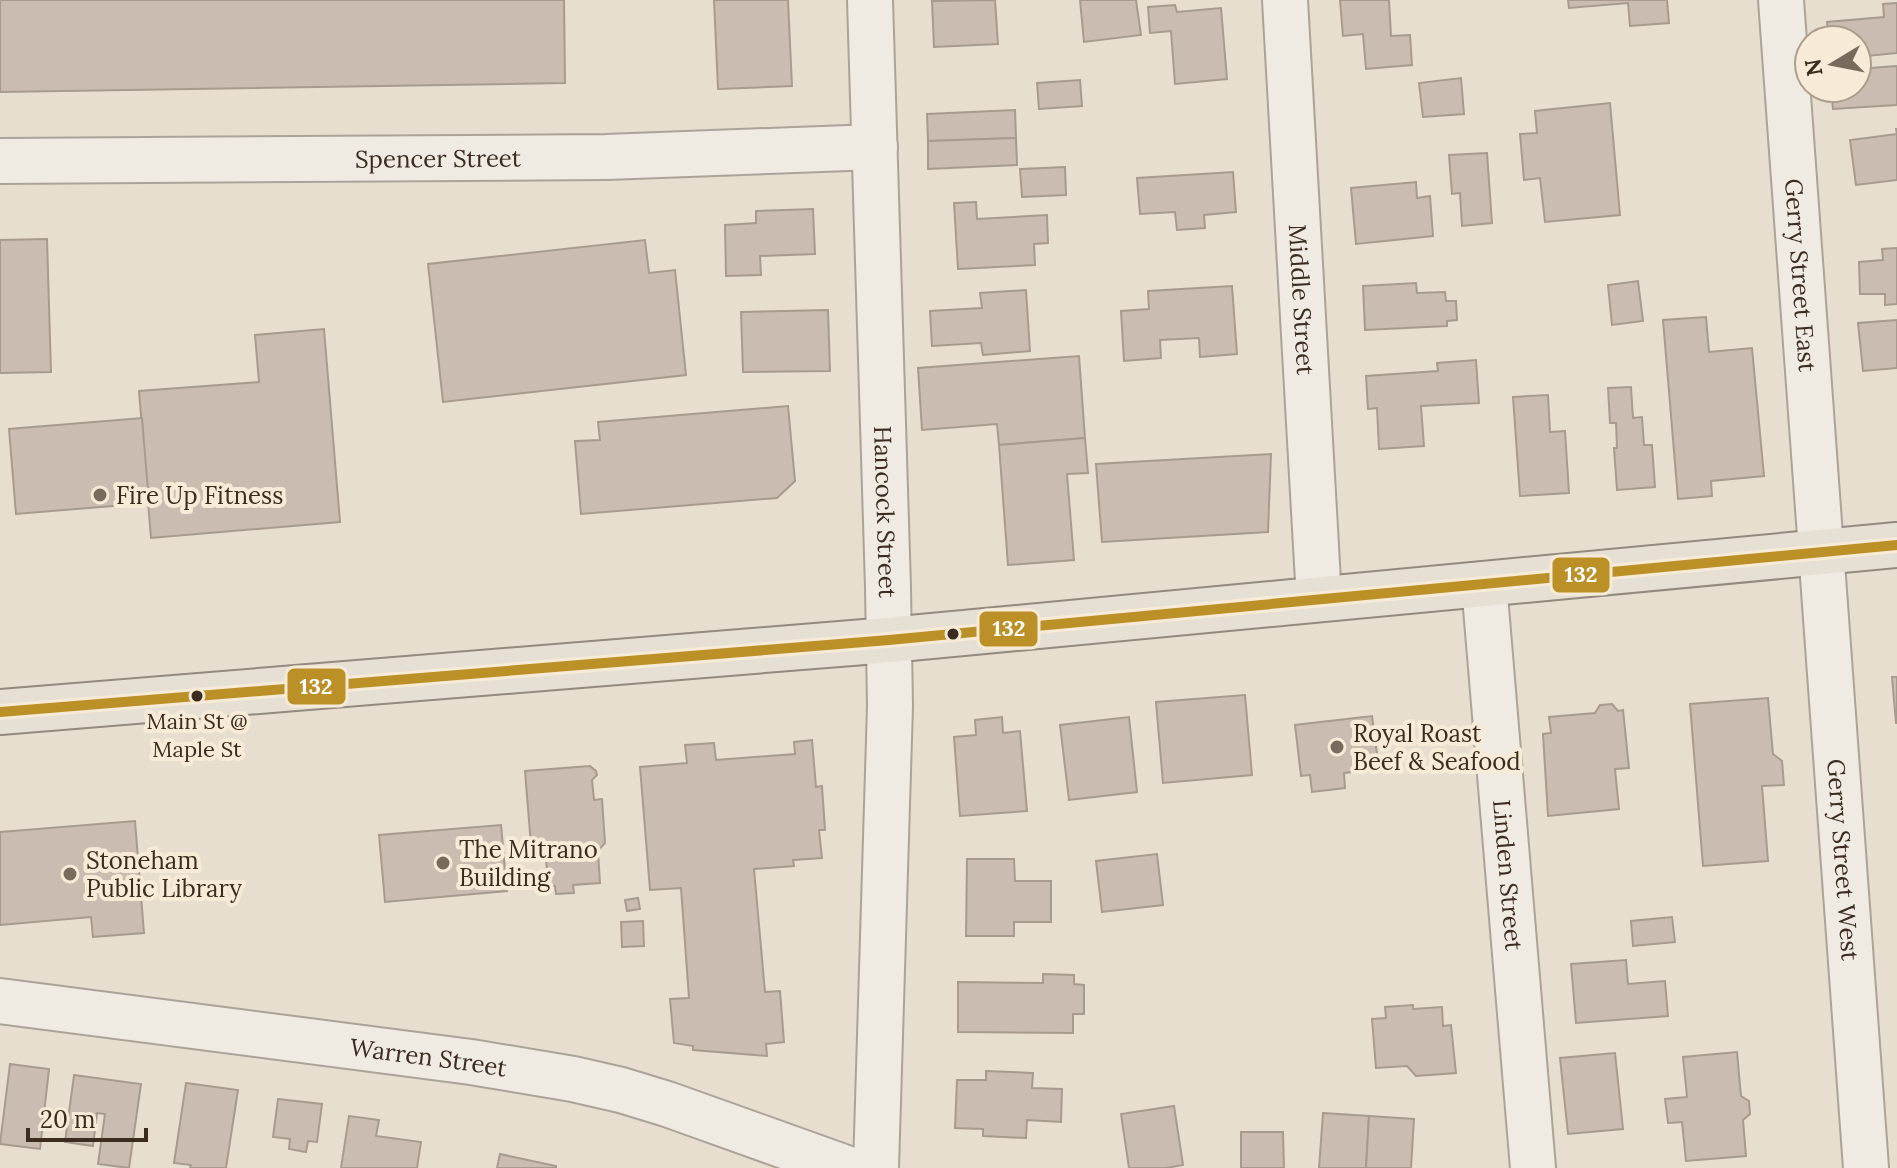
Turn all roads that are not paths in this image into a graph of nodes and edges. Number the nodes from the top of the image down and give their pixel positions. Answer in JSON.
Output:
{"nodes":[{"id":1,"x":870,"y":0,"type":"edge"},
{"id":2,"x":1285,"y":0,"type":"edge"},
{"id":3,"x":1781,"y":0,"type":"edge"},
{"id":4,"x":875,"y":147,"type":"junction"},
{"id":5,"x":0,"y":161,"type":"edge"},
{"id":6,"x":1897,"y":545,"type":"edge"},
{"id":7,"x":1820,"y":552,"type":"junction"},
{"id":8,"x":1484,"y":584,"type":"junction"},
{"id":9,"x":1319,"y":599,"type":"junction"},
{"id":10,"x":889,"y":640,"type":"junction"},
{"id":11,"x":0,"y":712,"type":"edge"},
{"id":12,"x":0,"y":1001,"type":"edge"},
{"id":13,"x":846,"y":1168,"type":"edge"},
{"id":14,"x":876,"y":1168,"type":"edge"},
{"id":15,"x":1533,"y":1168,"type":"edge"},
{"id":16,"x":1866,"y":1168,"type":"edge"}],
"edges":[{"from":1,"to":4,"type":"street","name":"Hancock Street"},
{"from":2,"to":9,"type":"street","name":"Middle Street"},
{"from":3,"to":7,"type":"street","name":"Gerry Street East"},
{"from":4,"to":5,"type":"street","name":"Spencer Street"},
{"from":4,"to":10,"type":"street","name":"Hancock Street"},
{"from":6,"to":7,"type":"main road"},
{"from":7,"to":8,"type":"main road"},
{"from":7,"to":16,"type":"street","name":"Gerry Street West"},
{"from":8,"to":9,"type":"main road"},
{"from":8,"to":15,"type":"street","name":"Linden Street"},
{"from":9,"to":10,"type":"main road"},
{"from":10,"to":11,"type":"main road"},
{"from":10,"to":14,"type":"street","name":"Hancock Street"},
{"from":12,"to":13,"type":"street","name":"Warren Street"}]}
